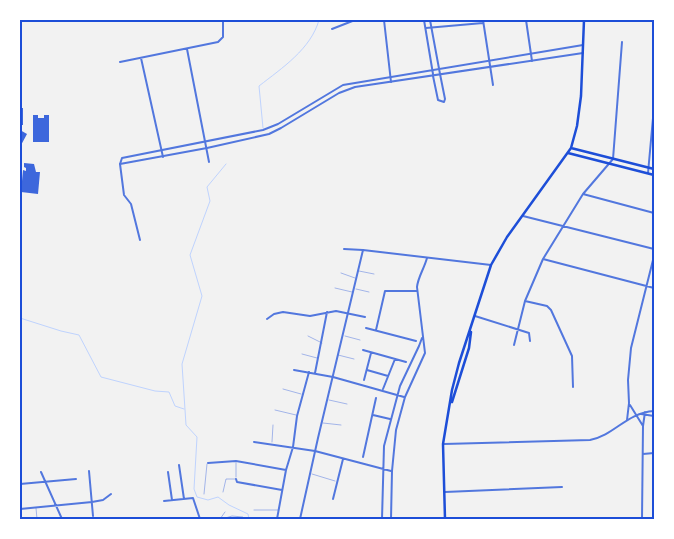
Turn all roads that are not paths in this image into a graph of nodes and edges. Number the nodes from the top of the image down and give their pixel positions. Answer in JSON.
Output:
{"nodes":[{"id":1,"x":224,"y":20,"type":"edge"},
{"id":2,"x":355,"y":20,"type":"edge"},
{"id":3,"x":384,"y":20,"type":"edge"},
{"id":4,"x":424,"y":20,"type":"edge"},
{"id":5,"x":430,"y":20,"type":"edge"},
{"id":6,"x":526,"y":20,"type":"edge"},
{"id":7,"x":584,"y":20,"type":"edge"},
{"id":8,"x":483,"y":21,"type":"edge"},
{"id":9,"x":425,"y":28,"type":"junction"},
{"id":10,"x":431,"y":28,"type":"junction"},
{"id":11,"x":332,"y":29,"type":"dead end"},
{"id":12,"x":622,"y":42,"type":"dead end"},
{"id":13,"x":583,"y":45,"type":"junction"},
{"id":14,"x":187,"y":49,"type":"junction"},
{"id":15,"x":583,"y":53,"type":"junction"},
{"id":16,"x":531,"y":55,"type":"junction"},
{"id":17,"x":141,"y":58,"type":"junction"},
{"id":18,"x":490,"y":60,"type":"junction"},
{"id":19,"x":532,"y":60,"type":"junction"},
{"id":20,"x":120,"y":62,"type":"dead end"},
{"id":21,"x":491,"y":67,"type":"junction"},
{"id":22,"x":439,"y":68,"type":"junction"},
{"id":23,"x":432,"y":70,"type":"junction"},
{"id":24,"x":440,"y":74,"type":"junction"},
{"id":25,"x":433,"y":75,"type":"junction"},
{"id":26,"x":390,"y":76,"type":"junction"},
{"id":27,"x":391,"y":82,"type":"junction"},
{"id":28,"x":343,"y":85,"type":"junction"},
{"id":29,"x":493,"y":85,"type":"dead end"},
{"id":30,"x":344,"y":91,"type":"junction"},
{"id":31,"x":654,"y":107,"type":"edge"},
{"id":32,"x":305,"y":108,"type":"junction"},
{"id":33,"x":308,"y":112,"type":"junction"},
{"id":34,"x":267,"y":128,"type":"junction"},
{"id":35,"x":653,"y":132,"type":"edge"},
{"id":36,"x":269,"y":134,"type":"junction"},
{"id":37,"x":206,"y":143,"type":"junction"},
{"id":38,"x":207,"y":148,"type":"junction"},
{"id":39,"x":571,"y":148,"type":"junction"},
{"id":40,"x":161,"y":151,"type":"junction"},
{"id":41,"x":568,"y":153,"type":"junction"},
{"id":42,"x":162,"y":157,"type":"junction"},
{"id":43,"x":613,"y":159,"type":"junction"},
{"id":44,"x":209,"y":162,"type":"dead end"},
{"id":45,"x":120,"y":164,"type":"junction"},
{"id":46,"x":608,"y":164,"type":"junction"},
{"id":47,"x":649,"y":168,"type":"junction"},
{"id":48,"x":654,"y":169,"type":"edge"},
{"id":49,"x":648,"y":173,"type":"junction"},
{"id":50,"x":654,"y":175,"type":"edge"},
{"id":51,"x":583,"y":194,"type":"junction"},
{"id":52,"x":654,"y":213,"type":"edge"},
{"id":53,"x":522,"y":216,"type":"junction"},
{"id":54,"x":563,"y":226,"type":"junction"},
{"id":55,"x":140,"y":240,"type":"dead end"},
{"id":56,"x":344,"y":249,"type":"dead end"},
{"id":57,"x":654,"y":249,"type":"edge"},
{"id":58,"x":364,"y":250,"type":"junction"},
{"id":59,"x":654,"y":256,"type":"edge"},
{"id":60,"x":427,"y":258,"type":"junction"},
{"id":61,"x":543,"y":259,"type":"junction"},
{"id":62,"x":491,"y":265,"type":"junction"},
{"id":63,"x":358,"y":271,"type":"junction"},
{"id":64,"x":341,"y":273,"type":"dead end"},
{"id":65,"x":374,"y":274,"type":"dead end"},
{"id":66,"x":357,"y":278,"type":"junction"},
{"id":67,"x":646,"y":285,"type":"junction"},
{"id":68,"x":335,"y":288,"type":"dead end"},
{"id":69,"x":354,"y":288,"type":"junction"},
{"id":70,"x":654,"y":288,"type":"edge"},
{"id":71,"x":417,"y":291,"type":"junction"},
{"id":72,"x":353,"y":292,"type":"junction"},
{"id":73,"x":369,"y":292,"type":"dead end"},
{"id":74,"x":525,"y":301,"type":"junction"},
{"id":75,"x":327,"y":312,"type":"junction"},
{"id":76,"x":348,"y":313,"type":"junction"},
{"id":77,"x":475,"y":316,"type":"junction"},
{"id":78,"x":364,"y":317,"type":"dead end"},
{"id":79,"x":267,"y":319,"type":"dead end"},
{"id":80,"x":366,"y":328,"type":"dead end"},
{"id":81,"x":376,"y":330,"type":"junction"},
{"id":82,"x":518,"y":330,"type":"junction"},
{"id":83,"x":343,"y":335,"type":"junction"},
{"id":84,"x":308,"y":336,"type":"dead end"},
{"id":85,"x":422,"y":336,"type":"junction"},
{"id":86,"x":360,"y":340,"type":"dead end"},
{"id":87,"x":416,"y":341,"type":"dead end"},
{"id":88,"x":530,"y":341,"type":"dead end"},
{"id":89,"x":322,"y":343,"type":"junction"},
{"id":90,"x":514,"y":345,"type":"dead end"},
{"id":91,"x":418,"y":349,"type":"junction"},
{"id":92,"x":363,"y":350,"type":"dead end"},
{"id":93,"x":371,"y":352,"type":"junction"},
{"id":94,"x":425,"y":352,"type":"junction"},
{"id":95,"x":302,"y":354,"type":"dead end"},
{"id":96,"x":338,"y":355,"type":"junction"},
{"id":97,"x":318,"y":358,"type":"junction"},
{"id":98,"x":354,"y":359,"type":"dead end"},
{"id":99,"x":395,"y":359,"type":"junction"},
{"id":100,"x":406,"y":362,"type":"dead end"},
{"id":101,"x":294,"y":370,"type":"dead end"},
{"id":102,"x":367,"y":370,"type":"junction"},
{"id":103,"x":309,"y":372,"type":"junction"},
{"id":104,"x":315,"y":373,"type":"junction"},
{"id":105,"x":388,"y":376,"type":"junction"},
{"id":106,"x":333,"y":377,"type":"junction"},
{"id":107,"x":364,"y":380,"type":"dead end"},
{"id":108,"x":573,"y":387,"type":"dead end"},
{"id":109,"x":283,"y":389,"type":"dead end"},
{"id":110,"x":383,"y":390,"type":"junction"},
{"id":111,"x":397,"y":394,"type":"junction"},
{"id":112,"x":303,"y":395,"type":"junction"},
{"id":113,"x":405,"y":397,"type":"junction"},
{"id":114,"x":376,"y":398,"type":"dead end"},
{"id":115,"x":327,"y":399,"type":"junction"},
{"id":116,"x":629,"y":403,"type":"junction"},
{"id":117,"x":346,"y":404,"type":"dead end"},
{"id":118,"x":275,"y":410,"type":"dead end"},
{"id":119,"x":654,"y":411,"type":"edge"},
{"id":120,"x":645,"y":412,"type":"junction"},
{"id":121,"x":636,"y":414,"type":"junction"},
{"id":122,"x":641,"y":414,"type":"junction"},
{"id":123,"x":372,"y":415,"type":"junction"},
{"id":124,"x":297,"y":416,"type":"junction"},
{"id":125,"x":645,"y":416,"type":"junction"},
{"id":126,"x":654,"y":416,"type":"edge"},
{"id":127,"x":390,"y":419,"type":"junction"},
{"id":128,"x":626,"y":420,"type":"junction"},
{"id":129,"x":321,"y":422,"type":"junction"},
{"id":130,"x":273,"y":425,"type":"dead end"},
{"id":131,"x":341,"y":425,"type":"dead end"},
{"id":132,"x":643,"y":426,"type":"junction"},
{"id":133,"x":254,"y":442,"type":"dead end"},
{"id":134,"x":272,"y":444,"type":"junction"},
{"id":135,"x":443,"y":444,"type":"junction"},
{"id":136,"x":293,"y":447,"type":"junction"},
{"id":137,"x":315,"y":452,"type":"junction"},
{"id":138,"x":654,"y":453,"type":"edge"},
{"id":139,"x":642,"y":454,"type":"junction"},
{"id":140,"x":363,"y":457,"type":"dead end"},
{"id":141,"x":343,"y":459,"type":"junction"},
{"id":142,"x":236,"y":461,"type":"junction"},
{"id":143,"x":208,"y":463,"type":"joint"},
{"id":144,"x":179,"y":465,"type":"dead end"},
{"id":145,"x":286,"y":470,"type":"junction"},
{"id":146,"x":382,"y":470,"type":"junction"},
{"id":147,"x":392,"y":471,"type":"junction"},
{"id":148,"x":42,"y":472,"type":"dead end"},
{"id":149,"x":89,"y":472,"type":"dead end"},
{"id":150,"x":168,"y":472,"type":"dead end"},
{"id":151,"x":310,"y":474,"type":"junction"},
{"id":152,"x":76,"y":479,"type":"dead end"},
{"id":153,"x":236,"y":479,"type":"junction"},
{"id":154,"x":337,"y":481,"type":"junction"},
{"id":155,"x":46,"y":482,"type":"junction"},
{"id":156,"x":20,"y":484,"type":"edge"},
{"id":157,"x":562,"y":487,"type":"dead end"},
{"id":158,"x":282,"y":490,"type":"junction"},
{"id":159,"x":223,"y":492,"type":"dead end"},
{"id":160,"x":445,"y":492,"type":"junction"},
{"id":161,"x":111,"y":494,"type":"dead end"},
{"id":162,"x":204,"y":494,"type":"dead end"},
{"id":163,"x":184,"y":499,"type":"junction"},
{"id":164,"x":333,"y":499,"type":"dead end"},
{"id":165,"x":172,"y":500,"type":"junction"},
{"id":166,"x":164,"y":501,"type":"dead end"},
{"id":167,"x":92,"y":502,"type":"junction"},
{"id":168,"x":55,"y":505,"type":"junction"},
{"id":169,"x":36,"y":507,"type":"junction"},
{"id":170,"x":20,"y":509,"type":"edge"},
{"id":171,"x":254,"y":510,"type":"dead end"},
{"id":172,"x":278,"y":510,"type":"junction"},
{"id":173,"x":225,"y":512,"type":"dead end"},
{"id":174,"x":93,"y":516,"type":"dead end"},
{"id":175,"x":382,"y":518,"type":"edge"},
{"id":176,"x":391,"y":518,"type":"edge"},
{"id":177,"x":37,"y":519,"type":"edge"},
{"id":178,"x":62,"y":519,"type":"edge"},
{"id":179,"x":200,"y":519,"type":"edge"},
{"id":180,"x":221,"y":519,"type":"edge"},
{"id":181,"x":244,"y":519,"type":"edge"},
{"id":182,"x":277,"y":519,"type":"edge"},
{"id":183,"x":300,"y":519,"type":"edge"},
{"id":184,"x":377,"y":519,"type":"edge"},
{"id":185,"x":445,"y":519,"type":"edge"},
{"id":186,"x":642,"y":519,"type":"edge"}],
"edges":[{"from":1,"to":14,"type":"street"},
{"from":2,"to":11,"type":"street"},
{"from":3,"to":26,"type":"street"},
{"from":4,"to":9,"type":"street"},
{"from":5,"to":10,"type":"street"},
{"from":6,"to":16,"type":"street"},
{"from":7,"to":13,"type":"main road"},
{"from":8,"to":10,"type":"street"},
{"from":8,"to":18,"type":"street"},
{"from":9,"to":10,"type":"street"},
{"from":9,"to":23,"type":"street"},
{"from":10,"to":22,"type":"street"},
{"from":12,"to":43,"type":"street"},
{"from":13,"to":15,"type":"main road"},
{"from":13,"to":16,"type":"street"},
{"from":14,"to":17,"type":"street"},
{"from":14,"to":37,"type":"street"},
{"from":15,"to":19,"type":"street"},
{"from":15,"to":39,"type":"main road"},
{"from":16,"to":18,"type":"street"},
{"from":16,"to":19,"type":"street"},
{"from":17,"to":20,"type":"street"},
{"from":17,"to":40,"type":"street"},
{"from":18,"to":21,"type":"street"},
{"from":18,"to":22,"type":"street"},
{"from":19,"to":21,"type":"street"},
{"from":21,"to":24,"type":"street"},
{"from":21,"to":29,"type":"street"},
{"from":22,"to":23,"type":"street"},
{"from":22,"to":24,"type":"street"},
{"from":23,"to":25,"type":"street"},
{"from":23,"to":26,"type":"street"},
{"from":24,"to":25,"type":"street"},
{"from":24,"to":25,"type":"street"},
{"from":25,"to":27,"type":"street"},
{"from":26,"to":27,"type":"street"},
{"from":26,"to":28,"type":"street"},
{"from":27,"to":30,"type":"street"},
{"from":28,"to":30,"type":"street"},
{"from":28,"to":32,"type":"street"},
{"from":30,"to":33,"type":"street"},
{"from":31,"to":35,"type":"street"},
{"from":32,"to":33,"type":"street"},
{"from":32,"to":34,"type":"street"},
{"from":33,"to":36,"type":"street"},
{"from":34,"to":36,"type":"street"},
{"from":34,"to":37,"type":"street"},
{"from":35,"to":47,"type":"street"},
{"from":36,"to":38,"type":"street"},
{"from":37,"to":38,"type":"street"},
{"from":37,"to":40,"type":"street"},
{"from":38,"to":42,"type":"street"},
{"from":38,"to":44,"type":"street"},
{"from":39,"to":41,"type":"main road"},
{"from":39,"to":43,"type":"main road"},
{"from":40,"to":42,"type":"street"},
{"from":40,"to":45,"type":"street"},
{"from":41,"to":46,"type":"main road"},
{"from":41,"to":53,"type":"main road"},
{"from":42,"to":45,"type":"street"},
{"from":43,"to":46,"type":"street"},
{"from":43,"to":47,"type":"main road"},
{"from":45,"to":55,"type":"street"},
{"from":46,"to":49,"type":"main road"},
{"from":46,"to":51,"type":"street"},
{"from":47,"to":48,"type":"main road"},
{"from":47,"to":49,"type":"street"},
{"from":49,"to":50,"type":"main road"},
{"from":51,"to":52,"type":"street"},
{"from":51,"to":54,"type":"street"},
{"from":53,"to":54,"type":"street"},
{"from":53,"to":62,"type":"main road"},
{"from":54,"to":57,"type":"street"},
{"from":54,"to":61,"type":"street"},
{"from":56,"to":58,"type":"street"},
{"from":58,"to":60,"type":"street"},
{"from":58,"to":63,"type":"street"},
{"from":59,"to":67,"type":"street"},
{"from":60,"to":62,"type":"street"},
{"from":60,"to":71,"type":"street"},
{"from":61,"to":67,"type":"street"},
{"from":61,"to":74,"type":"street"},
{"from":62,"to":77,"type":"main road"},
{"from":63,"to":65,"type":"lane"},
{"from":63,"to":66,"type":"street"},
{"from":64,"to":66,"type":"lane"},
{"from":66,"to":69,"type":"street"},
{"from":67,"to":70,"type":"street"},
{"from":67,"to":116,"type":"street"},
{"from":68,"to":72,"type":"lane"},
{"from":69,"to":72,"type":"street"},
{"from":69,"to":73,"type":"lane"},
{"from":71,"to":81,"type":"street"},
{"from":71,"to":85,"type":"street"},
{"from":72,"to":76,"type":"street"},
{"from":74,"to":82,"type":"street"},
{"from":74,"to":108,"type":"street"},
{"from":75,"to":76,"type":"street"},
{"from":75,"to":79,"type":"street"},
{"from":75,"to":89,"type":"street"},
{"from":76,"to":78,"type":"street"},
{"from":76,"to":83,"type":"street"},
{"from":77,"to":82,"type":"street"},
{"from":77,"to":135,"type":"main road"},
{"from":80,"to":81,"type":"street"},
{"from":81,"to":87,"type":"street"},
{"from":82,"to":88,"type":"street"},
{"from":82,"to":90,"type":"street"},
{"from":83,"to":86,"type":"lane"},
{"from":83,"to":96,"type":"street"},
{"from":84,"to":89,"type":"lane"},
{"from":85,"to":91,"type":"street"},
{"from":85,"to":94,"type":"street"},
{"from":89,"to":97,"type":"street"},
{"from":91,"to":94,"type":"street"},
{"from":91,"to":111,"type":"street"},
{"from":92,"to":93,"type":"street"},
{"from":93,"to":99,"type":"street"},
{"from":93,"to":102,"type":"street"},
{"from":94,"to":113,"type":"street"},
{"from":95,"to":97,"type":"lane"},
{"from":96,"to":98,"type":"lane"},
{"from":96,"to":106,"type":"street"},
{"from":97,"to":104,"type":"street"},
{"from":99,"to":100,"type":"street"},
{"from":99,"to":105,"type":"street"},
{"from":101,"to":103,"type":"street"},
{"from":102,"to":105,"type":"street"},
{"from":102,"to":107,"type":"street"},
{"from":103,"to":104,"type":"street"},
{"from":103,"to":112,"type":"street"},
{"from":104,"to":106,"type":"street"},
{"from":105,"to":110,"type":"street"},
{"from":106,"to":110,"type":"street"},
{"from":106,"to":115,"type":"street"},
{"from":109,"to":112,"type":"lane"},
{"from":110,"to":111,"type":"street"},
{"from":111,"to":113,"type":"street"},
{"from":111,"to":127,"type":"street"},
{"from":112,"to":124,"type":"street"},
{"from":113,"to":147,"type":"street"},
{"from":114,"to":123,"type":"street"},
{"from":115,"to":117,"type":"lane"},
{"from":115,"to":129,"type":"street"},
{"from":116,"to":121,"type":"street"},
{"from":116,"to":128,"type":"street"},
{"from":118,"to":124,"type":"lane"},
{"from":119,"to":120,"type":"street"},
{"from":120,"to":122,"type":"street"},
{"from":120,"to":125,"type":"street"},
{"from":121,"to":122,"type":"street"},
{"from":121,"to":128,"type":"street"},
{"from":121,"to":132,"type":"street"},
{"from":122,"to":125,"type":"street"},
{"from":123,"to":127,"type":"street"},
{"from":123,"to":140,"type":"street"},
{"from":124,"to":136,"type":"street"},
{"from":125,"to":126,"type":"street"},
{"from":125,"to":132,"type":"street"},
{"from":127,"to":146,"type":"street"},
{"from":128,"to":135,"type":"street"},
{"from":129,"to":131,"type":"lane"},
{"from":129,"to":137,"type":"street"},
{"from":130,"to":134,"type":"lane"},
{"from":132,"to":139,"type":"street"},
{"from":133,"to":134,"type":"street"},
{"from":134,"to":136,"type":"street"},
{"from":135,"to":160,"type":"main road"},
{"from":136,"to":137,"type":"street"},
{"from":136,"to":145,"type":"street"},
{"from":137,"to":141,"type":"street"},
{"from":137,"to":151,"type":"street"},
{"from":138,"to":139,"type":"street"},
{"from":139,"to":186,"type":"street"},
{"from":141,"to":146,"type":"street"},
{"from":141,"to":154,"type":"street"},
{"from":142,"to":143,"type":"street"},
{"from":142,"to":145,"type":"street"},
{"from":142,"to":153,"type":"lane"},
{"from":143,"to":162,"type":"lane"},
{"from":144,"to":163,"type":"street"},
{"from":145,"to":158,"type":"street"},
{"from":146,"to":147,"type":"street"},
{"from":146,"to":175,"type":"street"},
{"from":147,"to":176,"type":"street"},
{"from":148,"to":155,"type":"street"},
{"from":149,"to":167,"type":"street"},
{"from":150,"to":165,"type":"street"},
{"from":151,"to":154,"type":"lane"},
{"from":151,"to":183,"type":"street"},
{"from":152,"to":155,"type":"street"},
{"from":153,"to":158,"type":"street"},
{"from":153,"to":159,"type":"lane"},
{"from":154,"to":164,"type":"street"},
{"from":155,"to":156,"type":"street"},
{"from":155,"to":168,"type":"street"},
{"from":157,"to":160,"type":"street"},
{"from":158,"to":172,"type":"street"},
{"from":160,"to":185,"type":"main road"},
{"from":161,"to":167,"type":"street"},
{"from":163,"to":165,"type":"street"},
{"from":163,"to":179,"type":"street"},
{"from":165,"to":166,"type":"street"},
{"from":167,"to":168,"type":"street"},
{"from":167,"to":174,"type":"street"},
{"from":168,"to":169,"type":"street"},
{"from":168,"to":178,"type":"street"},
{"from":169,"to":170,"type":"street"},
{"from":169,"to":177,"type":"lane"},
{"from":171,"to":172,"type":"lane"},
{"from":172,"to":182,"type":"street"},
{"from":173,"to":180,"type":"lane"},
{"from":175,"to":176,"type":"street"},
{"from":175,"to":184,"type":"street"},
{"from":180,"to":181,"type":"lane"}]}
